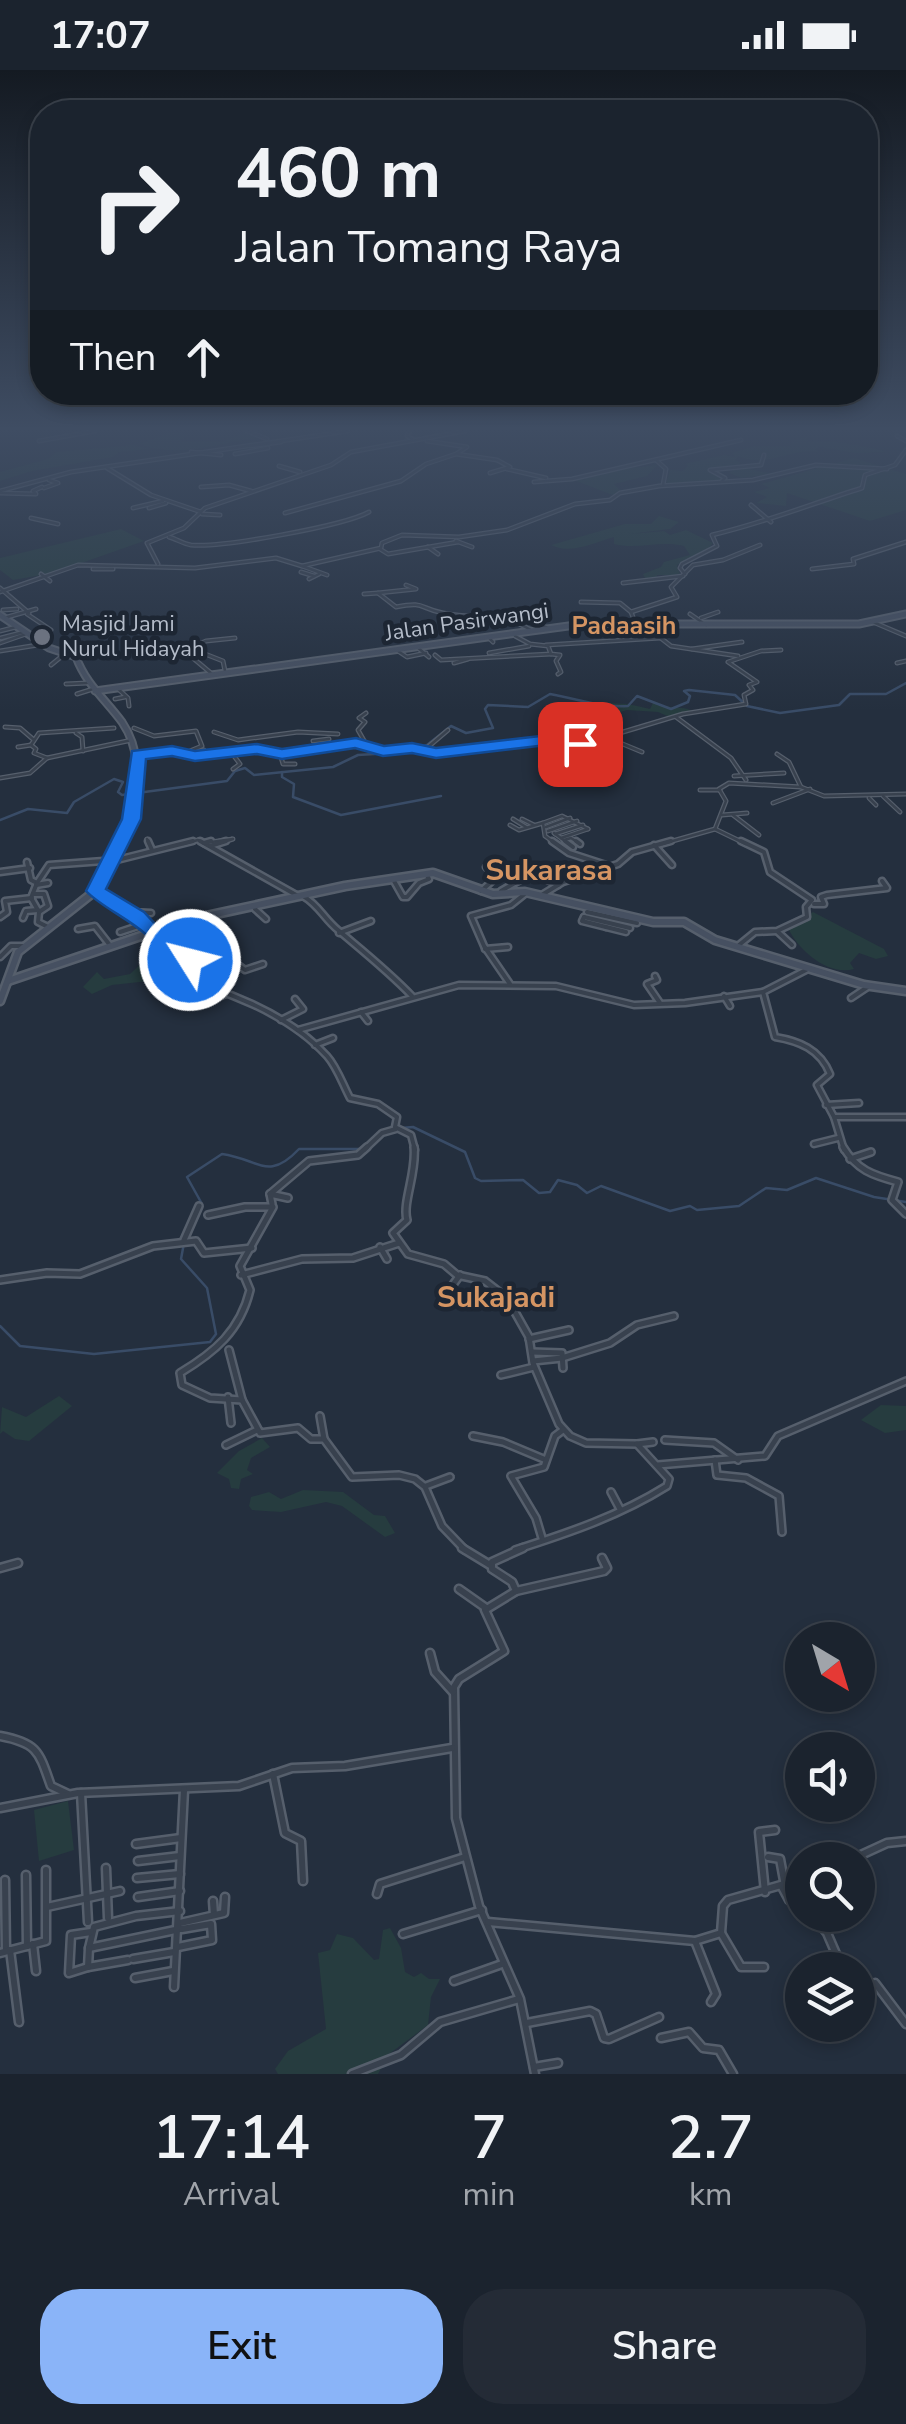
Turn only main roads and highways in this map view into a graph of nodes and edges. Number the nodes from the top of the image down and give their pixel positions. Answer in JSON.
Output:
{"nodes":[{"id":1,"x":906,"y":614,"type":"edge"},
{"id":2,"x":2,"y":616,"type":"edge"},
{"id":3,"x":94,"y":690,"type":"junction"},
{"id":4,"x":95,"y":891,"type":"junction"},
{"id":5,"x":153,"y":932,"type":"junction"},
{"id":6,"x":8,"y":981,"type":"junction"},
{"id":7,"x":906,"y":991,"type":"edge"},
{"id":8,"x":0,"y":1001,"type":"edge"}],
"edges":[{"from":1,"to":3,"type":"main road","name":"Jalan Pasirwangi"},
{"from":2,"to":3,"type":"main road"},
{"from":3,"to":4,"type":"main road"},
{"from":4,"to":5,"type":"main road"},
{"from":4,"to":6,"type":"main road"},
{"from":5,"to":6,"type":"main road"},
{"from":5,"to":7,"type":"main road"},
{"from":6,"to":8,"type":"main road"}]}
